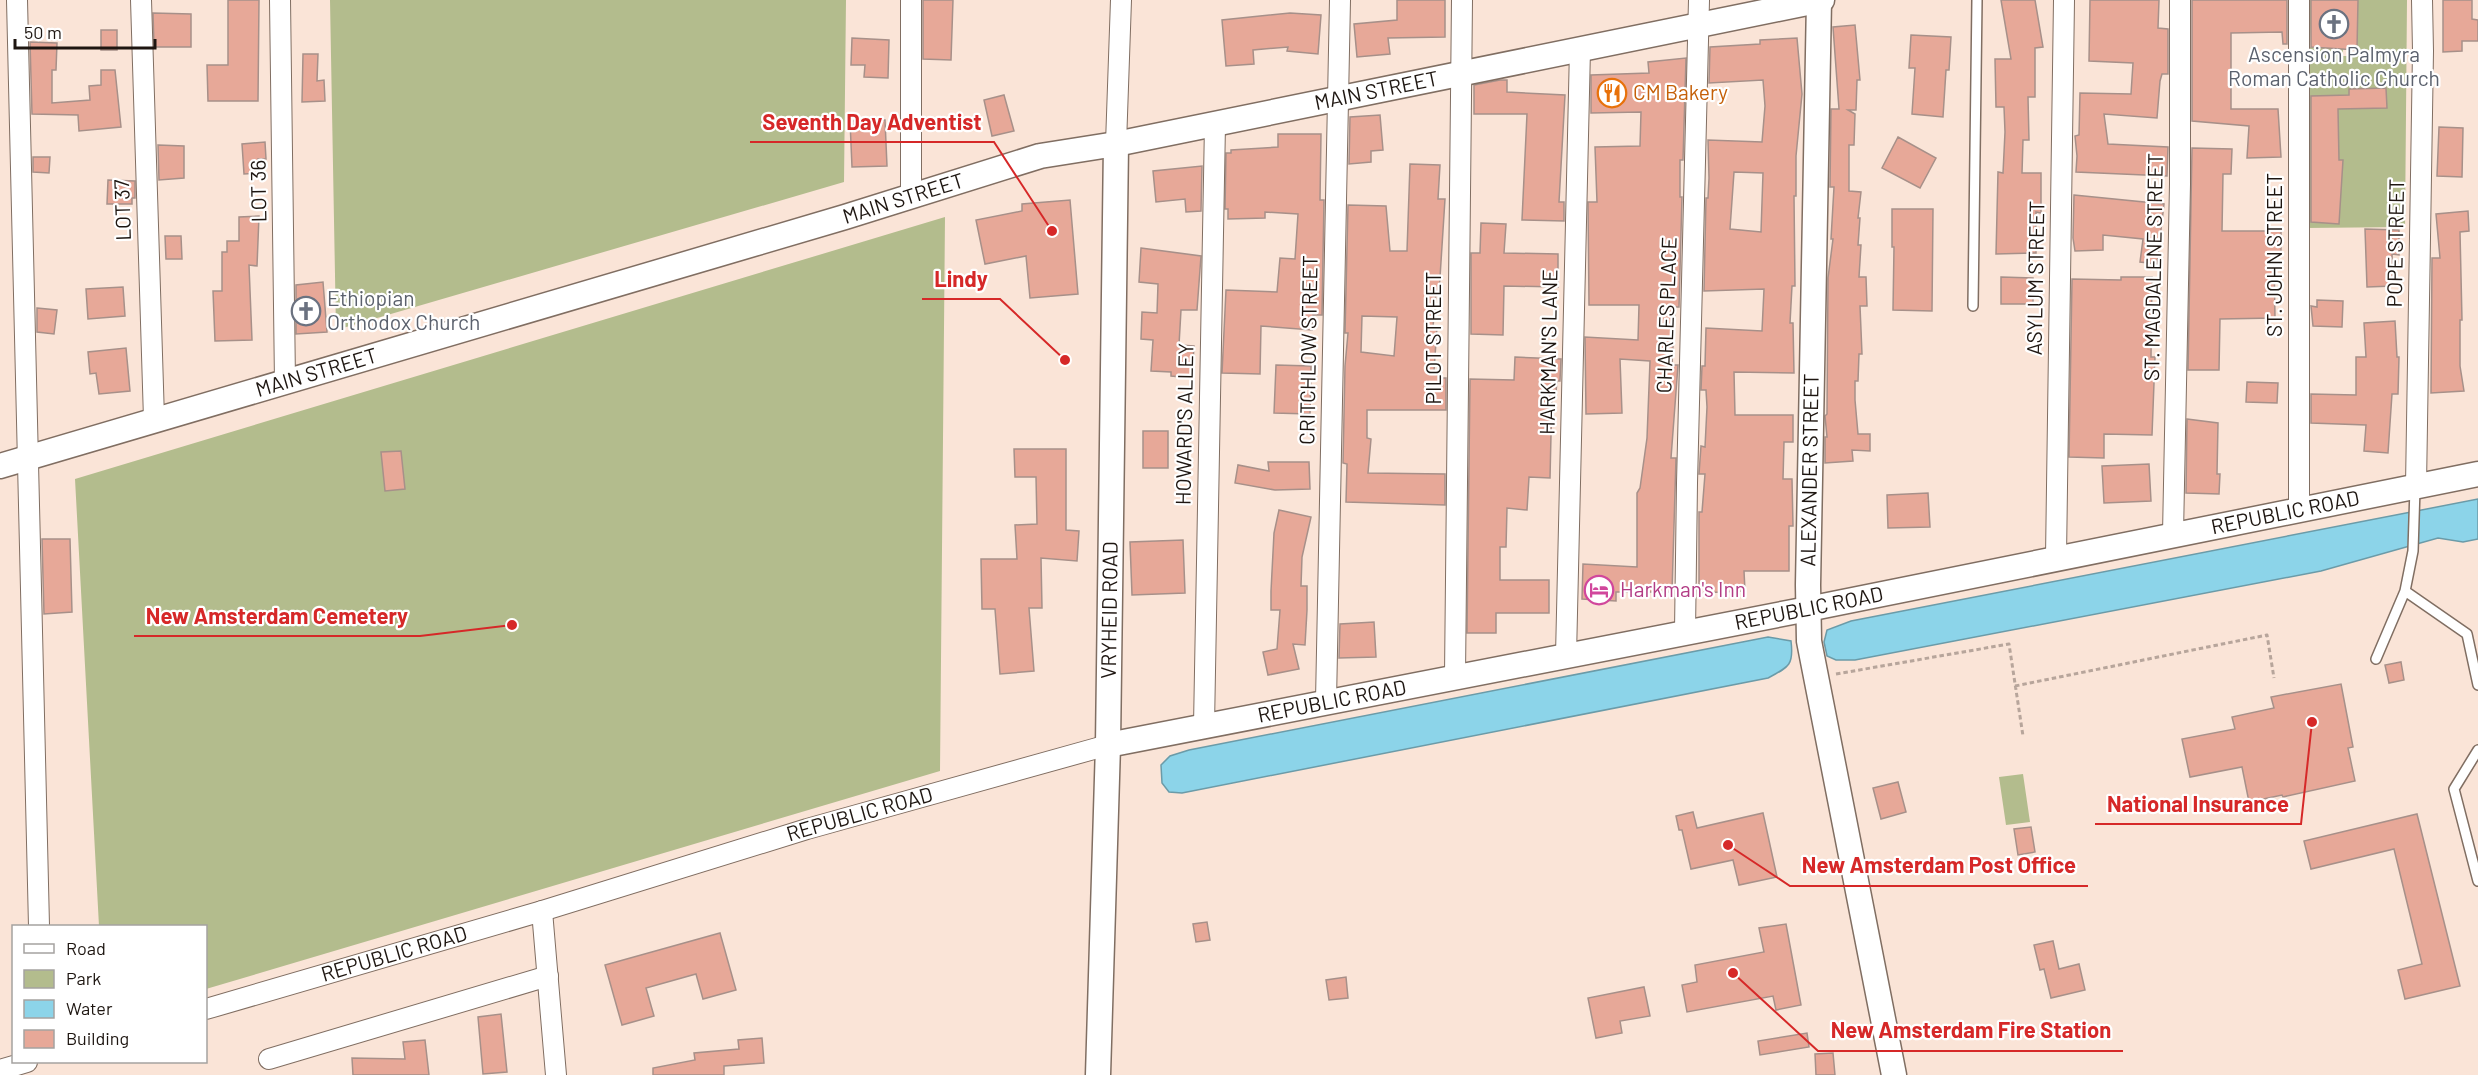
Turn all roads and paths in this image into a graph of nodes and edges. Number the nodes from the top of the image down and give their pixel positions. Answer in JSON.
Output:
{"nodes":[{"id":1,"x":17,"y":0,"type":"edge"},
{"id":2,"x":141,"y":0,"type":"edge"},
{"id":3,"x":280,"y":0,"type":"edge"},
{"id":4,"x":911,"y":0,"type":"edge"},
{"id":5,"x":1121,"y":0,"type":"edge"},
{"id":6,"x":1340,"y":0,"type":"edge"},
{"id":7,"x":1462,"y":0,"type":"edge"},
{"id":8,"x":1699,"y":0,"type":"edge"},
{"id":9,"x":1820,"y":0,"type":"edge"},
{"id":10,"x":1977,"y":0,"type":"edge"},
{"id":11,"x":2064,"y":0,"type":"edge"},
{"id":12,"x":2180,"y":0,"type":"edge"},
{"id":13,"x":2299,"y":0,"type":"edge"},
{"id":14,"x":2422,"y":0,"type":"edge"},
{"id":15,"x":1699,"y":25,"type":"junction"},
{"id":16,"x":1580,"y":50,"type":"junction"},
{"id":17,"x":1460,"y":74,"type":"junction"},
{"id":18,"x":1337,"y":99,"type":"junction"},
{"id":19,"x":1215,"y":124,"type":"junction"},
{"id":20,"x":1116,"y":144,"type":"junction"},
{"id":21,"x":911,"y":196,"type":"junction"},
{"id":22,"x":1973,"y":306,"type":"dead end"},
{"id":23,"x":285,"y":382,"type":"junction"},
{"id":24,"x":154,"y":419,"type":"junction"},
{"id":25,"x":28,"y":457,"type":"junction"},
{"id":26,"x":0,"y":466,"type":"edge"},
{"id":27,"x":2478,"y":474,"type":"edge"},
{"id":28,"x":2416,"y":486,"type":"junction"},
{"id":29,"x":2299,"y":509,"type":"junction"},
{"id":30,"x":2174,"y":534,"type":"junction"},
{"id":31,"x":2056,"y":557,"type":"junction"},
{"id":32,"x":2404,"y":591,"type":"junction"},
{"id":33,"x":1808,"y":609,"type":"junction"},
{"id":34,"x":1685,"y":632,"type":"junction"},
{"id":35,"x":1566,"y":656,"type":"junction"},
{"id":36,"x":2376,"y":659,"type":"dead end"},
{"id":37,"x":1455,"y":676,"type":"junction"},
{"id":38,"x":1816,"y":677,"type":"junction"},
{"id":39,"x":2274,"y":678,"type":"dead end"},
{"id":40,"x":2478,"y":685,"type":"edge"},
{"id":41,"x":2016,"y":686,"type":"junction"},
{"id":42,"x":1326,"y":702,"type":"junction"},
{"id":43,"x":1204,"y":726,"type":"junction"},
{"id":44,"x":2022,"y":736,"type":"dead end"},
{"id":45,"x":1108,"y":745,"type":"junction"},
{"id":46,"x":2478,"y":750,"type":"edge"},
{"id":47,"x":2478,"y":880,"type":"edge"},
{"id":48,"x":542,"y":911,"type":"junction"},
{"id":49,"x":39,"y":925,"type":"edge"},
{"id":50,"x":548,"y":976,"type":"junction"},
{"id":51,"x":207,"y":1009,"type":"edge"},
{"id":52,"x":269,"y":1059,"type":"dead end"},
{"id":53,"x":24,"y":1063,"type":"edge"},
{"id":54,"x":0,"y":1070,"type":"edge"},
{"id":55,"x":556,"y":1075,"type":"edge"},
{"id":56,"x":1098,"y":1075,"type":"edge"},
{"id":57,"x":1894,"y":1075,"type":"edge"}],
"edges":[{"from":1,"to":25,"type":"street"},
{"from":2,"to":24,"type":"street","name":"LOT 37"},
{"from":3,"to":23,"type":"street","name":"LOT 36"},
{"from":4,"to":21,"type":"street"},
{"from":5,"to":20,"type":"street"},
{"from":6,"to":18,"type":"street","name":"CRITCHLOW STREET"},
{"from":7,"to":17,"type":"street","name":"PILOT STREET"},
{"from":8,"to":15,"type":"street","name":"CHARLES PLACE"},
{"from":9,"to":15,"type":"street","name":"MAIN STREET"},
{"from":9,"to":33,"type":"street","name":"ALEXANDER STREET"},
{"from":10,"to":22,"type":"lane"},
{"from":11,"to":31,"type":"street","name":"ASYLUM STREET"},
{"from":12,"to":30,"type":"street","name":"ST. MAGDALENE STREET"},
{"from":13,"to":29,"type":"street","name":"ST. JOHN STREET"},
{"from":14,"to":28,"type":"street","name":"POPE STREET"},
{"from":15,"to":16,"type":"street","name":"MAIN STREET"},
{"from":15,"to":34,"type":"street","name":"CHARLES PLACE"},
{"from":16,"to":17,"type":"street","name":"MAIN STREET"},
{"from":16,"to":35,"type":"street","name":"HARKMAN'S LANE"},
{"from":17,"to":18,"type":"street","name":"MAIN STREET"},
{"from":17,"to":37,"type":"street","name":"PILOT STREET"},
{"from":18,"to":19,"type":"street","name":"MAIN STREET"},
{"from":18,"to":42,"type":"street","name":"CRITCHLOW STREET"},
{"from":19,"to":20,"type":"street","name":"MAIN STREET"},
{"from":19,"to":43,"type":"street","name":"HOWARD'S ALLEY"},
{"from":20,"to":21,"type":"street","name":"MAIN STREET"},
{"from":20,"to":45,"type":"street","name":"VRYHEID ROAD"},
{"from":21,"to":23,"type":"street","name":"MAIN STREET"},
{"from":23,"to":24,"type":"street","name":"MAIN STREET"},
{"from":24,"to":25,"type":"street","name":"MAIN STREET"},
{"from":25,"to":26,"type":"street","name":"MAIN STREET"},
{"from":25,"to":49,"type":"street"},
{"from":27,"to":28,"type":"street","name":"REPUBLIC ROAD"},
{"from":28,"to":29,"type":"street","name":"REPUBLIC ROAD"},
{"from":28,"to":32,"type":"lane"},
{"from":29,"to":30,"type":"street","name":"REPUBLIC ROAD"},
{"from":30,"to":31,"type":"street","name":"REPUBLIC ROAD"},
{"from":31,"to":33,"type":"street","name":"REPUBLIC ROAD"},
{"from":32,"to":36,"type":"lane"},
{"from":32,"to":40,"type":"lane"},
{"from":33,"to":34,"type":"street","name":"REPUBLIC ROAD"},
{"from":33,"to":38,"type":"street","name":"ALEXANDER STREET"},
{"from":34,"to":35,"type":"street","name":"REPUBLIC ROAD"},
{"from":35,"to":37,"type":"street","name":"REPUBLIC ROAD"},
{"from":37,"to":42,"type":"street","name":"REPUBLIC ROAD"},
{"from":38,"to":41,"type":"path"},
{"from":38,"to":57,"type":"street","name":"ALEXANDER STREET"},
{"from":39,"to":41,"type":"path"},
{"from":41,"to":44,"type":"path"},
{"from":42,"to":43,"type":"street","name":"REPUBLIC ROAD"},
{"from":43,"to":45,"type":"street","name":"REPUBLIC ROAD"},
{"from":45,"to":48,"type":"street","name":"REPUBLIC ROAD"},
{"from":45,"to":56,"type":"street","name":"VRYHEID ROAD"},
{"from":46,"to":47,"type":"lane"},
{"from":48,"to":50,"type":"street"},
{"from":48,"to":51,"type":"street","name":"REPUBLIC ROAD"},
{"from":50,"to":52,"type":"street"},
{"from":50,"to":55,"type":"street"},
{"from":53,"to":54,"type":"street"}]}
